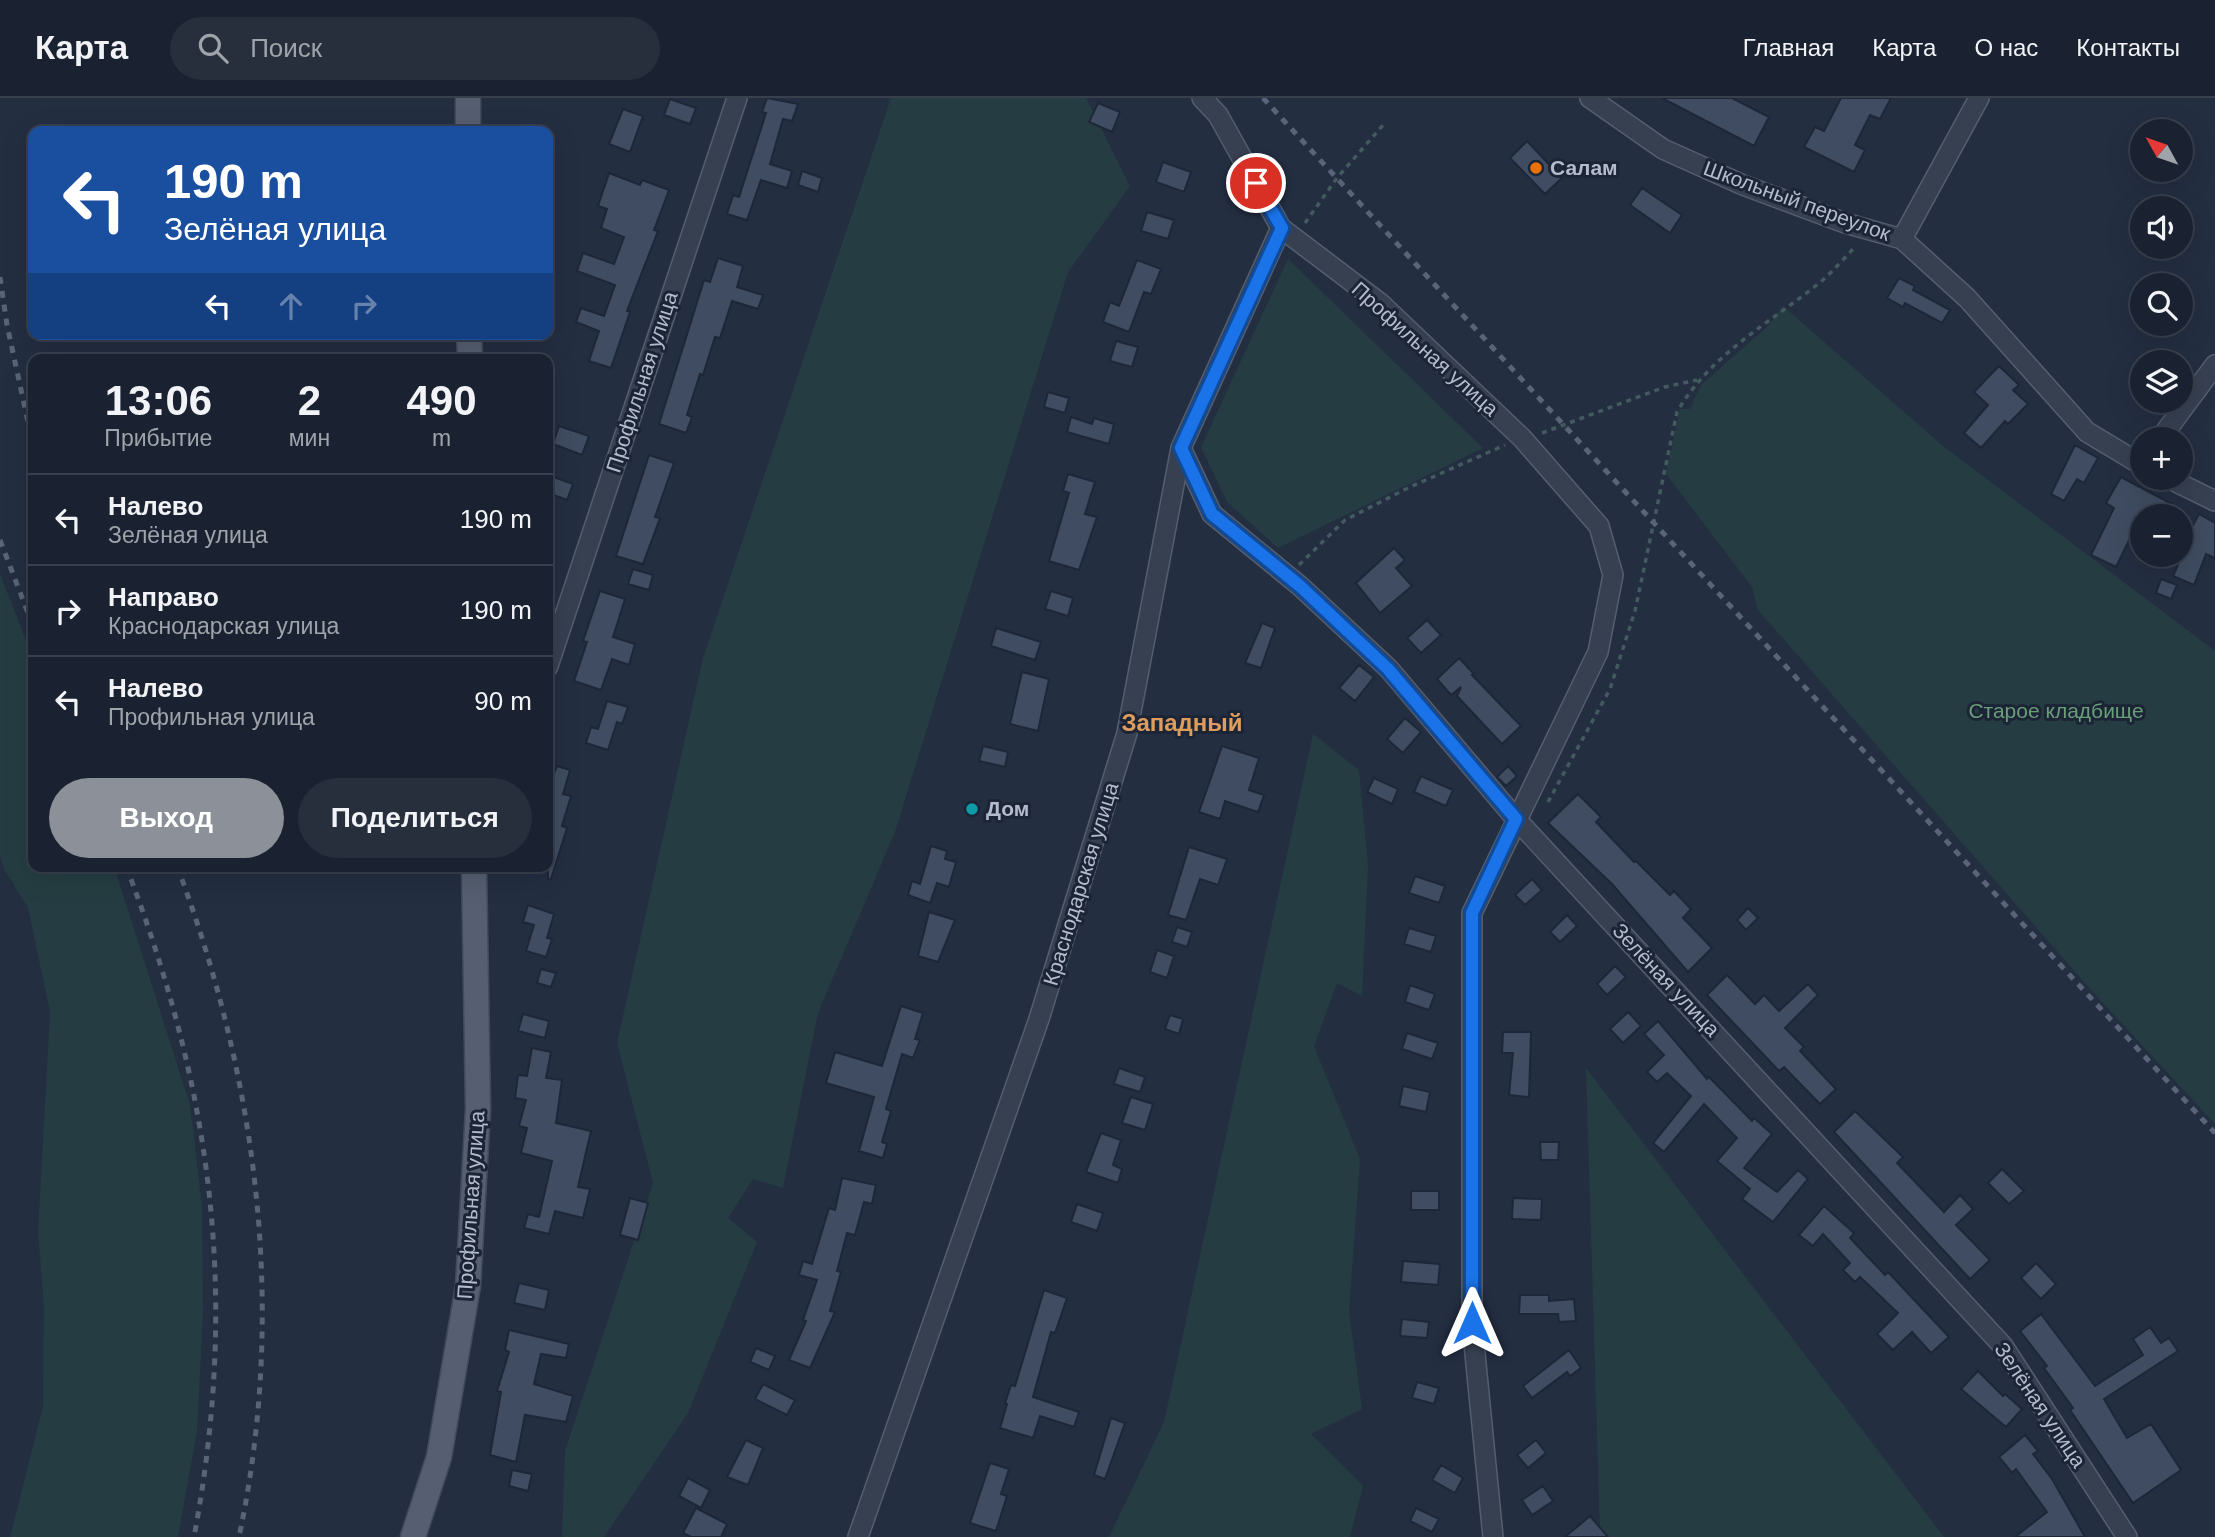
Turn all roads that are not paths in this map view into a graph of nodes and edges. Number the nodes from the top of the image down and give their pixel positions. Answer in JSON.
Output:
{"nodes":[{"id":1,"x":468,"y":98,"type":"edge"},
{"id":2,"x":737,"y":98,"type":"edge"},
{"id":3,"x":1202,"y":98,"type":"edge"},
{"id":4,"x":1979,"y":98,"type":"edge"},
{"id":5,"x":1596,"y":101,"type":"edge"},
{"id":6,"x":468,"y":126,"type":"edge"},
{"id":7,"x":1288,"y":233,"type":"junction"},
{"id":8,"x":1902,"y":239,"type":"junction"},
{"id":9,"x":2215,"y":365,"type":"edge"},
{"id":10,"x":2169,"y":427,"type":"edge"},
{"id":11,"x":1181,"y":448,"type":"junction"},
{"id":12,"x":2130,"y":457,"type":"edge"},
{"id":13,"x":2193,"y":490,"type":"edge"},
{"id":14,"x":2215,"y":500,"type":"edge"},
{"id":15,"x":553,"y":651,"type":"edge"},
{"id":16,"x":1516,"y":819,"type":"junction"},
{"id":17,"x":474,"y":872,"type":"edge"},
{"id":18,"x":414,"y":1537,"type":"edge"},
{"id":19,"x":859,"y":1537,"type":"edge"},
{"id":20,"x":1493,"y":1537,"type":"edge"},
{"id":21,"x":2127,"y":1537,"type":"edge"}],
"edges":[{"from":1,"to":6,"type":"main road"},
{"from":2,"to":15,"type":"street","name":"Профильная улица"},
{"from":3,"to":7,"type":"street","name":"Профильная улица"},
{"from":4,"to":8,"type":"street"},
{"from":5,"to":8,"type":"street","name":"Школьный переулок"},
{"from":7,"to":11,"type":"street","name":"Краснодарская улица"},
{"from":7,"to":16,"type":"street","name":"Профильная улица"},
{"from":8,"to":12,"type":"street","name":"Школьный переулок"},
{"from":9,"to":10,"type":"street"},
{"from":11,"to":16,"type":"street","name":"Зелёная улица"},
{"from":11,"to":19,"type":"street","name":"Краснодарская улица"},
{"from":13,"to":14,"type":"street"},
{"from":16,"to":20,"type":"street"},
{"from":16,"to":21,"type":"street","name":"Зелёная улица"},
{"from":17,"to":18,"type":"main road","name":"Профильная улица"}]}
